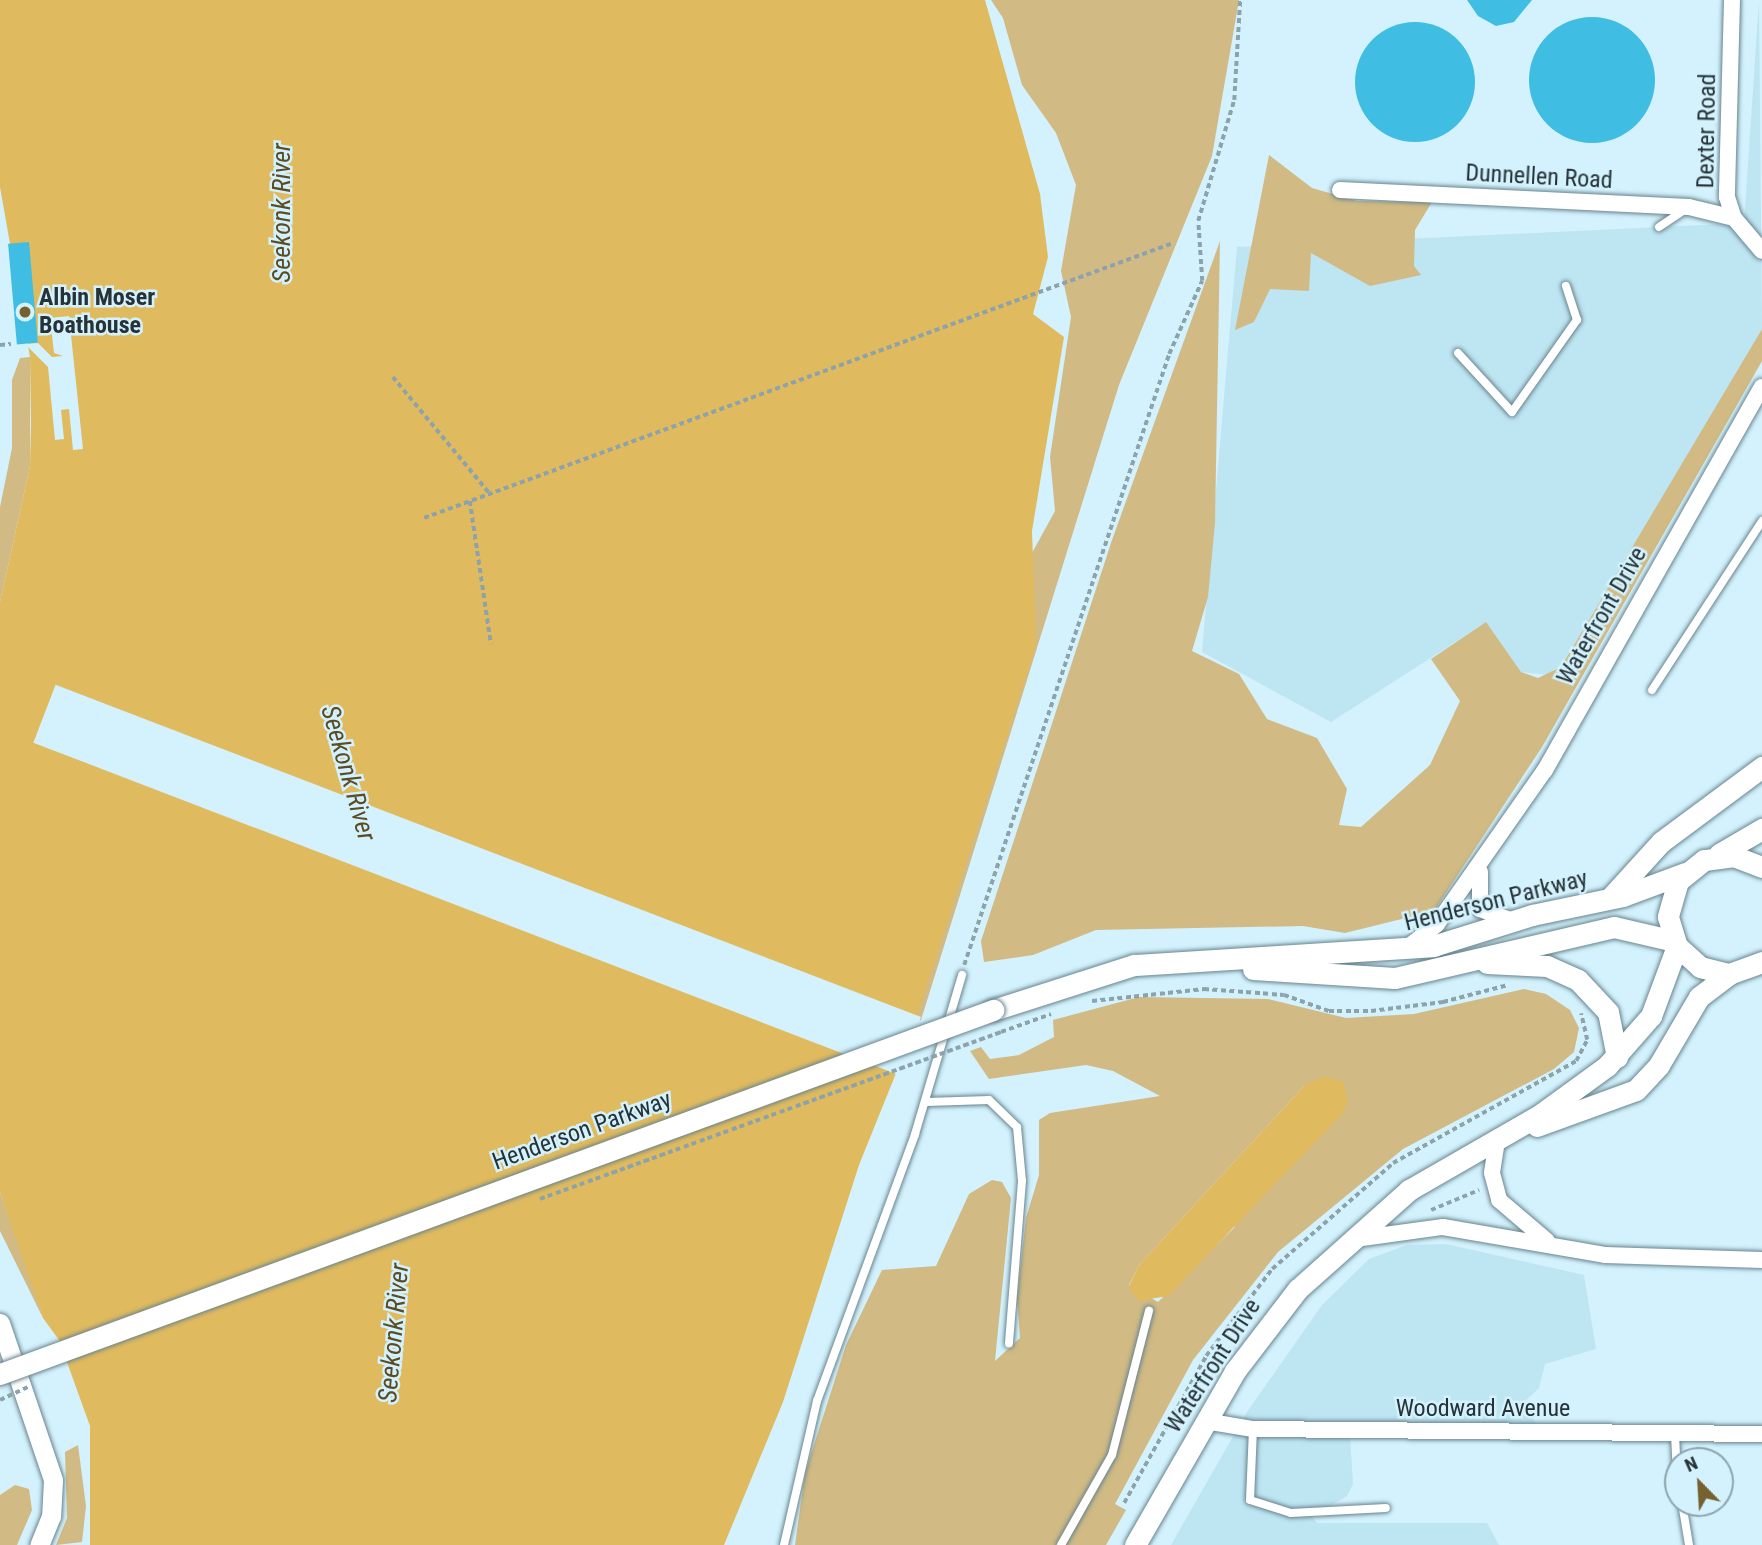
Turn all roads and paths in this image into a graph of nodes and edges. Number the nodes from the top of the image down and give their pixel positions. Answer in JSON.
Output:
{"nodes":[{"id":1,"x":1240,"y":0,"type":"edge"},
{"id":2,"x":1732,"y":0,"type":"edge"},
{"id":3,"x":1340,"y":190,"type":"dead end"},
{"id":4,"x":1689,"y":208,"type":"junction"},
{"id":5,"x":1734,"y":218,"type":"junction"},
{"id":6,"x":1660,"y":227,"type":"dead end"},
{"id":7,"x":1173,"y":243,"type":"dead end"},
{"id":8,"x":1762,"y":251,"type":"edge"},
{"id":9,"x":1566,"y":286,"type":"dead end"},
{"id":10,"x":11,"y":344,"type":"dead end"},
{"id":11,"x":0,"y":345,"type":"edge"},
{"id":12,"x":1458,"y":353,"type":"dead end"},
{"id":13,"x":393,"y":377,"type":"dead end"},
{"id":14,"x":1762,"y":387,"type":"edge"},
{"id":15,"x":490,"y":494,"type":"junction"},
{"id":16,"x":470,"y":501,"type":"junction"},
{"id":17,"x":424,"y":518,"type":"dead end"},
{"id":18,"x":1762,"y":521,"type":"edge"},
{"id":19,"x":491,"y":644,"type":"dead end"},
{"id":20,"x":1652,"y":690,"type":"dead end"},
{"id":21,"x":1762,"y":767,"type":"edge"},
{"id":22,"x":1762,"y":829,"type":"edge"},
{"id":23,"x":1711,"y":858,"type":"junction"},
{"id":24,"x":1481,"y":866,"type":"junction"},
{"id":25,"x":1762,"y":867,"type":"edge"},
{"id":26,"x":1685,"y":873,"type":"junction"},
{"id":27,"x":1608,"y":900,"type":"junction"},
{"id":28,"x":1518,"y":919,"type":"junction"},
{"id":29,"x":1675,"y":943,"type":"junction"},
{"id":30,"x":1400,"y":952,"type":"junction"},
{"id":31,"x":1188,"y":961,"type":"junction"},
{"id":32,"x":1762,"y":962,"type":"edge"},
{"id":33,"x":1460,"y":965,"type":"junction"},
{"id":34,"x":1734,"y":973,"type":"junction"},
{"id":35,"x":962,"y":975,"type":"joint"},
{"id":36,"x":1762,"y":975,"type":"edge"},
{"id":37,"x":1517,"y":983,"type":"dead end"},
{"id":38,"x":1088,"y":1002,"type":"dead end"},
{"id":39,"x":1577,"y":1007,"type":"dead end"},
{"id":40,"x":1065,"y":1009,"type":"dead end"},
{"id":41,"x":1001,"y":1032,"type":"dead end"},
{"id":42,"x":1617,"y":1057,"type":"junction"},
{"id":43,"x":926,"y":1102,"type":"junction"},
{"id":44,"x":1497,"y":1141,"type":"junction"},
{"id":45,"x":1483,"y":1187,"type":"dead end"},
{"id":46,"x":1425,"y":1217,"type":"dead end"},
{"id":47,"x":1345,"y":1242,"type":"junction"},
{"id":48,"x":1559,"y":1246,"type":"junction"},
{"id":49,"x":1762,"y":1260,"type":"edge"},
{"id":50,"x":1149,"y":1311,"type":"dead end"},
{"id":51,"x":0,"y":1323,"type":"edge"},
{"id":52,"x":1009,"y":1343,"type":"dead end"},
{"id":53,"x":0,"y":1374,"type":"edge"},
{"id":54,"x":1205,"y":1421,"type":"junction"},
{"id":55,"x":1253,"y":1429,"type":"junction"},
{"id":56,"x":1675,"y":1434,"type":"junction"},
{"id":57,"x":1762,"y":1434,"type":"edge"},
{"id":58,"x":1676,"y":1447,"type":"edge"},
{"id":59,"x":1124,"y":1503,"type":"dead end"},
{"id":60,"x":1386,"y":1508,"type":"dead end"},
{"id":61,"x":1684,"y":1517,"type":"edge"},
{"id":62,"x":39,"y":1545,"type":"edge"},
{"id":63,"x":784,"y":1545,"type":"edge"},
{"id":64,"x":1061,"y":1545,"type":"edge"},
{"id":65,"x":1135,"y":1545,"type":"edge"},
{"id":66,"x":1689,"y":1545,"type":"edge"}],
"edges":[{"from":1,"to":35,"type":"path"},
{"from":2,"to":5,"type":"street","name":"Dexter Road"},
{"from":3,"to":4,"type":"street","name":"Dunnellen Road"},
{"from":4,"to":5,"type":"street","name":"Dunnellen Road"},
{"from":4,"to":6,"type":"lane"},
{"from":5,"to":8,"type":"street","name":"Dexter Road"},
{"from":7,"to":15,"type":"path"},
{"from":9,"to":12,"type":"lane"},
{"from":10,"to":11,"type":"path"},
{"from":13,"to":15,"type":"path"},
{"from":14,"to":24,"type":"street","name":"Waterfront Drive"},
{"from":15,"to":16,"type":"path"},
{"from":16,"to":17,"type":"path"},
{"from":16,"to":19,"type":"path"},
{"from":18,"to":20,"type":"lane"},
{"from":21,"to":27,"type":"main road"},
{"from":22,"to":23,"type":"main road","name":"Henderson Parkway"},
{"from":23,"to":25,"type":"main road"},
{"from":23,"to":26,"type":"main road","name":"Henderson Parkway"},
{"from":24,"to":28,"type":"street","name":"Waterfront Drive"},
{"from":24,"to":30,"type":"street","name":"Waterfront Drive"},
{"from":26,"to":27,"type":"main road","name":"Henderson Parkway"},
{"from":26,"to":29,"type":"main road"},
{"from":27,"to":28,"type":"main road","name":"Henderson Parkway"},
{"from":28,"to":30,"type":"main road","name":"Henderson Parkway"},
{"from":29,"to":33,"type":"main road","name":"Henderson Parkway"},
{"from":29,"to":34,"type":"main road","name":"Henderson Parkway"},
{"from":29,"to":42,"type":"main road","name":"Waterfront Drive"},
{"from":30,"to":31,"type":"main road","name":"Henderson Parkway"},
{"from":31,"to":33,"type":"main road","name":"Henderson Parkway"},
{"from":31,"to":53,"type":"main road","name":"Henderson Parkway","bridge":true},
{"from":32,"to":34,"type":"main road"},
{"from":33,"to":42,"type":"main road"},
{"from":34,"to":36,"type":"main road","name":"Henderson Parkway"},
{"from":34,"to":44,"type":"main road","name":"Waterfront Drive"},
{"from":35,"to":43,"type":"lane"},
{"from":37,"to":38,"type":"path"},
{"from":39,"to":59,"type":"path"},
{"from":40,"to":41,"type":"path"},
{"from":42,"to":44,"type":"main road","name":"Waterfront Drive"},
{"from":43,"to":52,"type":"lane"},
{"from":43,"to":63,"type":"lane"},
{"from":44,"to":47,"type":"main road","name":"Waterfront Drive"},
{"from":44,"to":48,"type":"street"},
{"from":45,"to":46,"type":"path"},
{"from":47,"to":48,"type":"street"},
{"from":47,"to":54,"type":"main road","name":"Waterfront Drive"},
{"from":48,"to":49,"type":"street"},
{"from":50,"to":64,"type":"lane"},
{"from":51,"to":62,"type":"street"},
{"from":54,"to":55,"type":"street","name":"Woodward Avenue"},
{"from":54,"to":65,"type":"main road","name":"Waterfront Drive"},
{"from":55,"to":56,"type":"street","name":"Woodward Avenue"},
{"from":55,"to":60,"type":"lane"},
{"from":56,"to":57,"type":"street","name":"Woodward Avenue"},
{"from":56,"to":58,"type":"lane"},
{"from":61,"to":66,"type":"lane"}]}
